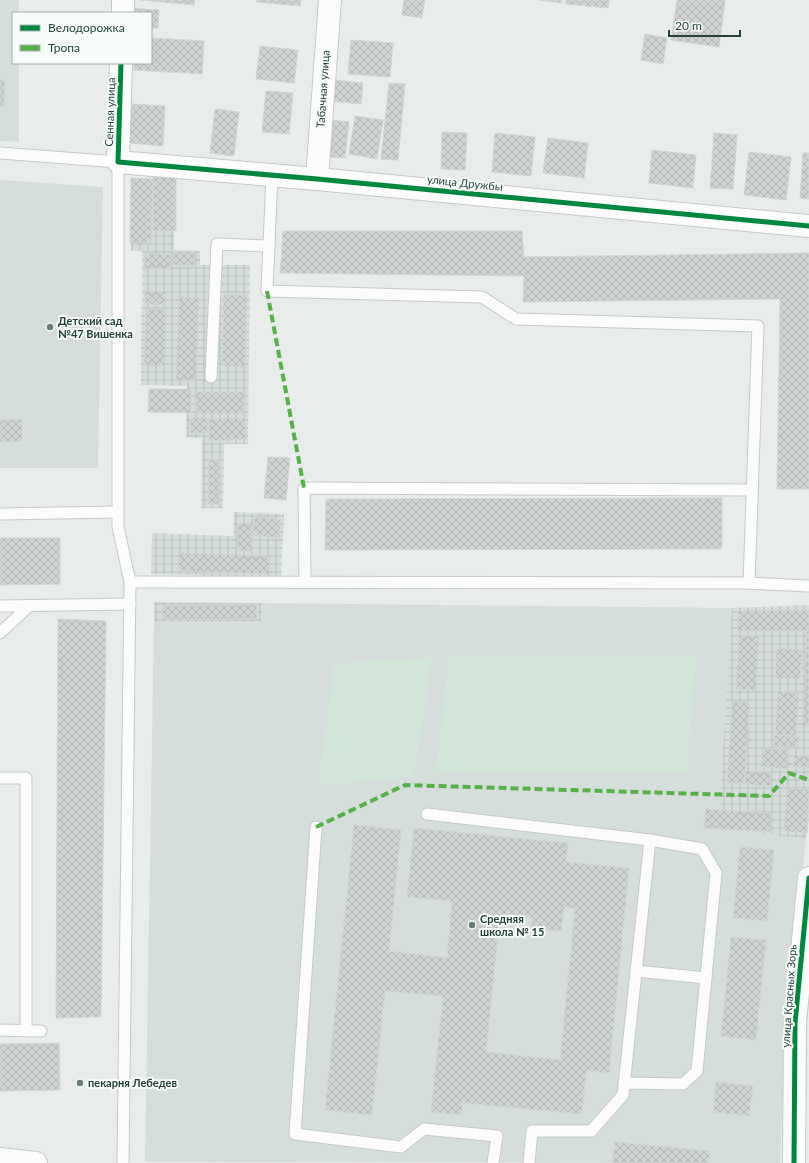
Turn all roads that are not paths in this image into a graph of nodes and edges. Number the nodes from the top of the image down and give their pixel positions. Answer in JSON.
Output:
{"nodes":[{"id":1,"x":124,"y":0,"type":"edge"},
{"id":2,"x":330,"y":0,"type":"edge"},
{"id":3,"x":123,"y":12,"type":"edge"},
{"id":4,"x":121,"y":64,"type":"edge"},
{"id":5,"x":0,"y":153,"type":"edge"},
{"id":6,"x":118,"y":162,"type":"junction"},
{"id":7,"x":272,"y":175,"type":"junction"},
{"id":8,"x":317,"y":179,"type":"junction"},
{"id":9,"x":809,"y":226,"type":"edge"},
{"id":10,"x":269,"y":246,"type":"junction"},
{"id":11,"x":210,"y":377,"type":"dead end"},
{"id":12,"x":752,"y":490,"type":"junction"},
{"id":13,"x":118,"y":512,"type":"junction"},
{"id":14,"x":0,"y":514,"type":"edge"},
{"id":15,"x":130,"y":582,"type":"junction"},
{"id":16,"x":305,"y":582,"type":"junction"},
{"id":17,"x":749,"y":583,"type":"junction"},
{"id":18,"x":809,"y":586,"type":"edge"},
{"id":19,"x":130,"y":604,"type":"junction"},
{"id":20,"x":0,"y":606,"type":"edge"},
{"id":21,"x":29,"y":606,"type":"junction"},
{"id":22,"x":0,"y":633,"type":"edge"},
{"id":23,"x":0,"y":778,"type":"edge"},
{"id":24,"x":427,"y":814,"type":"dead end"},
{"id":25,"x":316,"y":826,"type":"dead end"},
{"id":26,"x":650,"y":840,"type":"junction"},
{"id":27,"x":809,"y":878,"type":"edge"},
{"id":28,"x":636,"y":971,"type":"junction"},
{"id":29,"x":804,"y":977,"type":"edge"},
{"id":30,"x":706,"y":978,"type":"junction"},
{"id":31,"x":0,"y":1030,"type":"edge"},
{"id":32,"x":26,"y":1031,"type":"junction"},
{"id":33,"x":41,"y":1032,"type":"dead end"},
{"id":34,"x":624,"y":1083,"type":"junction"},
{"id":35,"x":0,"y":1159,"type":"edge"},
{"id":36,"x":36,"y":1163,"type":"edge"},
{"id":37,"x":123,"y":1163,"type":"edge"},
{"id":38,"x":493,"y":1163,"type":"edge"},
{"id":39,"x":529,"y":1163,"type":"edge"},
{"id":40,"x":794,"y":1163,"type":"edge"}],
"edges":[{"from":1,"to":3,"type":"street"},
{"from":2,"to":8,"type":"street","name":"Табачная улица"},
{"from":4,"to":6,"type":"street","name":"Сенная улица"},
{"from":5,"to":6,"type":"lane"},
{"from":6,"to":7,"type":"street","name":"улица Дружбы"},
{"from":6,"to":13,"type":"lane"},
{"from":7,"to":8,"type":"street","name":"улица Дружбы"},
{"from":7,"to":10,"type":"lane"},
{"from":8,"to":9,"type":"street","name":"улица Дружбы"},
{"from":10,"to":11,"type":"lane"},
{"from":10,"to":12,"type":"lane"},
{"from":12,"to":16,"type":"lane"},
{"from":12,"to":17,"type":"lane"},
{"from":13,"to":14,"type":"lane"},
{"from":13,"to":15,"type":"lane"},
{"from":15,"to":16,"type":"lane"},
{"from":15,"to":19,"type":"lane"},
{"from":16,"to":17,"type":"lane"},
{"from":17,"to":18,"type":"lane"},
{"from":19,"to":21,"type":"lane"},
{"from":19,"to":37,"type":"lane"},
{"from":20,"to":21,"type":"lane"},
{"from":21,"to":22,"type":"lane"},
{"from":23,"to":32,"type":"lane"},
{"from":24,"to":26,"type":"lane"},
{"from":25,"to":38,"type":"lane"},
{"from":26,"to":28,"type":"lane"},
{"from":26,"to":30,"type":"lane"},
{"from":27,"to":29,"type":"street","name":"улица Красных Зорь"},
{"from":28,"to":30,"type":"lane"},
{"from":28,"to":34,"type":"lane"},
{"from":29,"to":40,"type":"street","name":"улица Красных Зорь"},
{"from":30,"to":34,"type":"lane"},
{"from":31,"to":32,"type":"lane"},
{"from":32,"to":33,"type":"lane"},
{"from":34,"to":39,"type":"lane"},
{"from":35,"to":36,"type":"street"}]}
